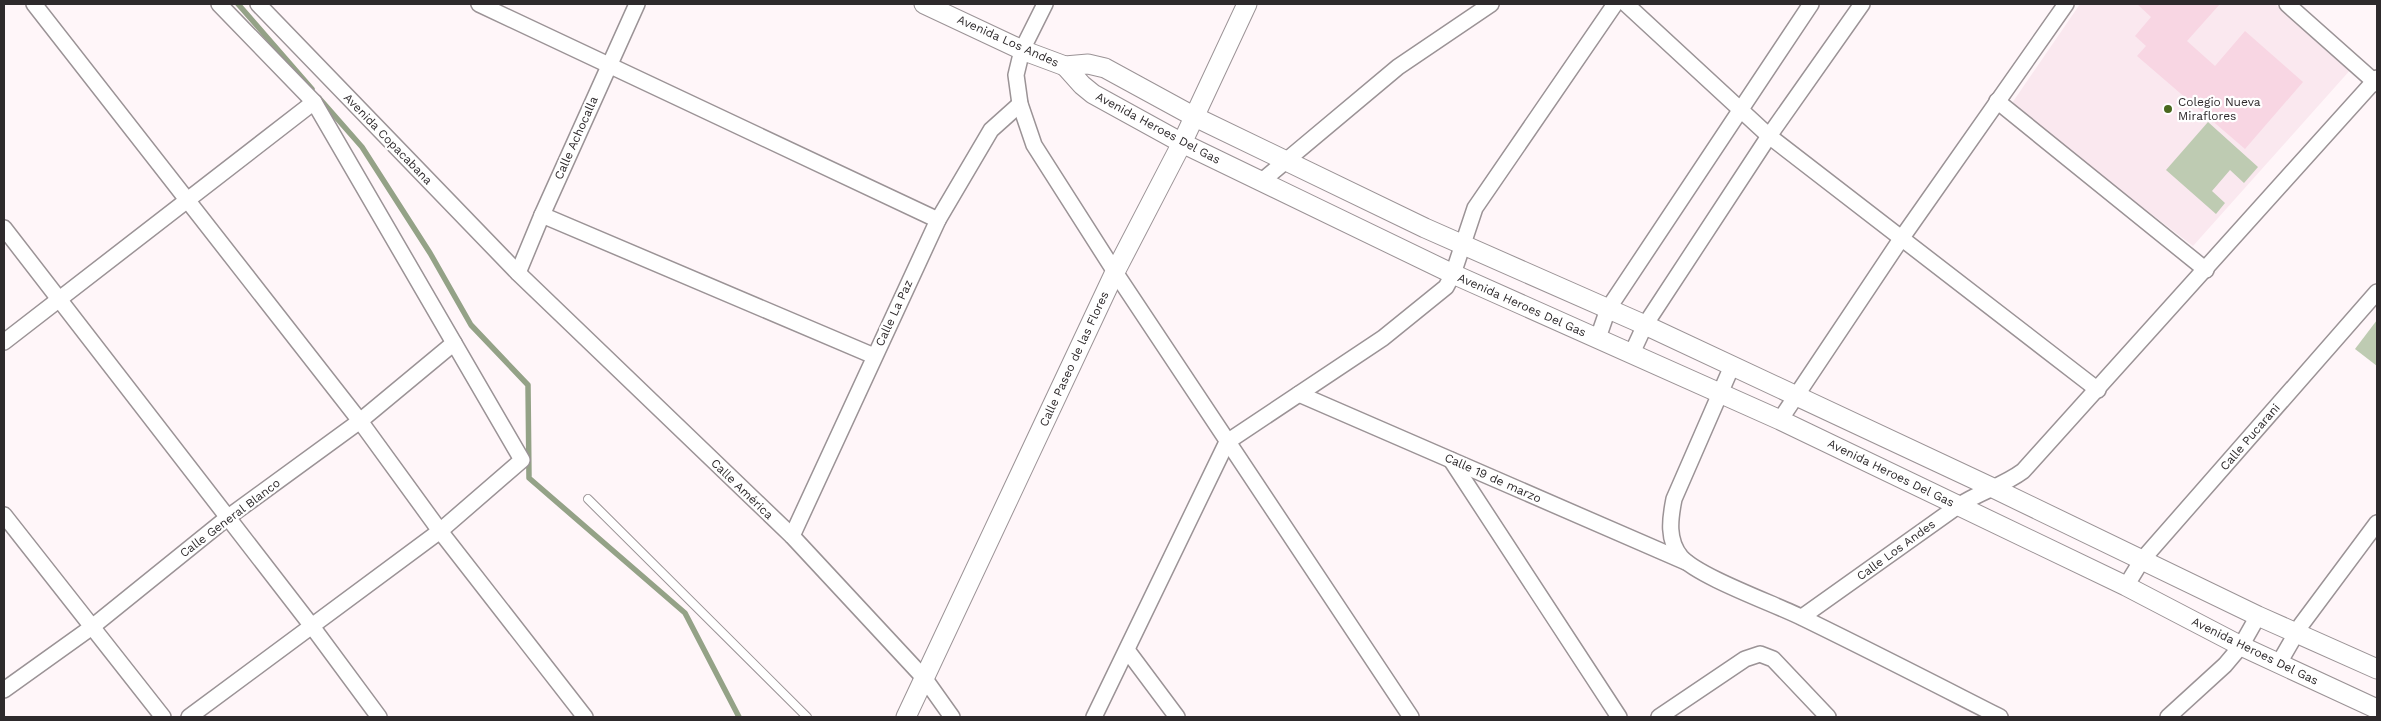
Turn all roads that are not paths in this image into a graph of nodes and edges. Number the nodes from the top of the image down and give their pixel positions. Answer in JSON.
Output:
{"nodes":[{"id":1,"x":34,"y":4,"type":"edge"},
{"id":2,"x":219,"y":4,"type":"edge"},
{"id":3,"x":258,"y":4,"type":"edge"},
{"id":4,"x":479,"y":4,"type":"edge"},
{"id":5,"x":637,"y":4,"type":"edge"},
{"id":6,"x":924,"y":4,"type":"edge"},
{"id":7,"x":1045,"y":4,"type":"edge"},
{"id":8,"x":1247,"y":4,"type":"edge"},
{"id":9,"x":1491,"y":4,"type":"edge"},
{"id":10,"x":1615,"y":4,"type":"edge"},
{"id":11,"x":1626,"y":4,"type":"edge"},
{"id":12,"x":1811,"y":4,"type":"edge"},
{"id":13,"x":1862,"y":4,"type":"edge"},
{"id":14,"x":2066,"y":4,"type":"edge"},
{"id":15,"x":2288,"y":4,"type":"edge"},
{"id":16,"x":1022,"y":50,"type":"junction"},
{"id":17,"x":609,"y":66,"type":"junction"},
{"id":18,"x":1065,"y":66,"type":"junction"},
{"id":19,"x":2376,"y":81,"type":"edge"},
{"id":20,"x":1997,"y":101,"type":"junction"},
{"id":21,"x":314,"y":102,"type":"junction"},
{"id":22,"x":1020,"y":104,"type":"junction"},
{"id":23,"x":1741,"y":109,"type":"junction"},
{"id":24,"x":1193,"y":116,"type":"junction"},
{"id":25,"x":1769,"y":136,"type":"junction"},
{"id":26,"x":1182,"y":143,"type":"junction"},
{"id":27,"x":1284,"y":160,"type":"junction"},
{"id":28,"x":1263,"y":180,"type":"junction"},
{"id":29,"x":187,"y":199,"type":"junction"},
{"id":30,"x":542,"y":215,"type":"junction"},
{"id":31,"x":938,"y":220,"type":"junction"},
{"id":32,"x":4,"y":228,"type":"edge"},
{"id":33,"x":1901,"y":239,"type":"junction"},
{"id":34,"x":1463,"y":245,"type":"junction"},
{"id":35,"x":2206,"y":270,"type":"junction"},
{"id":36,"x":1114,"y":272,"type":"junction"},
{"id":37,"x":518,"y":273,"type":"junction"},
{"id":38,"x":1453,"y":274,"type":"junction"},
{"id":39,"x":2377,"y":292,"type":"edge"},
{"id":40,"x":60,"y":300,"type":"junction"},
{"id":41,"x":1608,"y":309,"type":"junction"},
{"id":42,"x":1646,"y":325,"type":"junction"},
{"id":43,"x":1598,"y":338,"type":"junction"},
{"id":44,"x":4,"y":342,"type":"edge"},
{"id":45,"x":454,"y":344,"type":"junction"},
{"id":46,"x":1632,"y":353,"type":"junction"},
{"id":47,"x":874,"y":356,"type":"junction"},
{"id":48,"x":1732,"y":366,"type":"junction"},
{"id":49,"x":2098,"y":390,"type":"junction"},
{"id":50,"x":1719,"y":392,"type":"junction"},
{"id":51,"x":1299,"y":394,"type":"junction"},
{"id":52,"x":1795,"y":396,"type":"junction"},
{"id":53,"x":1780,"y":420,"type":"junction"},
{"id":54,"x":360,"y":421,"type":"junction"},
{"id":55,"x":1227,"y":442,"type":"junction"},
{"id":56,"x":1452,"y":460,"type":"junction"},
{"id":57,"x":1993,"y":488,"type":"junction"},
{"id":58,"x":588,"y":499,"type":"dead end"},
{"id":59,"x":1958,"y":506,"type":"junction"},
{"id":60,"x":4,"y":514,"type":"edge"},
{"id":61,"x":227,"y":518,"type":"junction"},
{"id":62,"x":2377,"y":522,"type":"edge"},
{"id":63,"x":440,"y":531,"type":"junction"},
{"id":64,"x":792,"y":536,"type":"junction"},
{"id":65,"x":2142,"y":560,"type":"junction"},
{"id":66,"x":1687,"y":563,"type":"junction"},
{"id":67,"x":2126,"y":586,"type":"junction"},
{"id":68,"x":2258,"y":616,"type":"junction"},
{"id":69,"x":1802,"y":617,"type":"junction"},
{"id":70,"x":311,"y":625,"type":"junction"},
{"id":71,"x":92,"y":627,"type":"junction"},
{"id":72,"x":2296,"y":633,"type":"junction"},
{"id":73,"x":2241,"y":646,"type":"junction"},
{"id":74,"x":1127,"y":650,"type":"junction"},
{"id":75,"x":2279,"y":663,"type":"junction"},
{"id":76,"x":2377,"y":669,"type":"edge"},
{"id":77,"x":926,"y":679,"type":"junction"},
{"id":78,"x":4,"y":690,"type":"edge"},
{"id":79,"x":2377,"y":709,"type":"edge"},
{"id":80,"x":163,"y":717,"type":"edge"},
{"id":81,"x":189,"y":717,"type":"edge"},
{"id":82,"x":379,"y":717,"type":"edge"},
{"id":83,"x":585,"y":717,"type":"edge"},
{"id":84,"x":807,"y":717,"type":"edge"},
{"id":85,"x":906,"y":717,"type":"edge"},
{"id":86,"x":952,"y":717,"type":"edge"},
{"id":87,"x":1094,"y":717,"type":"edge"},
{"id":88,"x":1177,"y":717,"type":"edge"},
{"id":89,"x":1412,"y":717,"type":"edge"},
{"id":90,"x":1619,"y":717,"type":"edge"},
{"id":91,"x":1659,"y":717,"type":"edge"},
{"id":92,"x":1828,"y":717,"type":"edge"},
{"id":93,"x":2000,"y":717,"type":"edge"},
{"id":94,"x":2168,"y":717,"type":"edge"}],
"edges":[{"from":1,"to":29,"type":"street"},
{"from":2,"to":21,"type":"street"},
{"from":3,"to":37,"type":"street","name":"Avenida Copacabana"},
{"from":4,"to":17,"type":"street"},
{"from":5,"to":17,"type":"street","name":"Calle Achocalla"},
{"from":6,"to":16,"type":"street","name":"Avenida Los Andes"},
{"from":7,"to":16,"type":"street"},
{"from":8,"to":24,"type":"street","name":"Calle Paseo de las Flores"},
{"from":9,"to":27,"type":"street"},
{"from":10,"to":34,"type":"street"},
{"from":11,"to":23,"type":"street"},
{"from":12,"to":23,"type":"street"},
{"from":13,"to":25,"type":"street"},
{"from":14,"to":20,"type":"street"},
{"from":15,"to":19,"type":"street"},
{"from":16,"to":18,"type":"street","name":"Avenida Los Andes"},
{"from":16,"to":22,"type":"street"},
{"from":17,"to":30,"type":"street","name":"Calle Achocalla"},
{"from":17,"to":31,"type":"street"},
{"from":18,"to":24,"type":"street"},
{"from":18,"to":26,"type":"street","name":"Avenida Heroes Del Gas"},
{"from":19,"to":35,"type":"street","name":"Calle Los Andes"},
{"from":20,"to":33,"type":"street"},
{"from":20,"to":35,"type":"street"},
{"from":21,"to":29,"type":"street"},
{"from":21,"to":45,"type":"street"},
{"from":22,"to":31,"type":"street","name":"Calle La Paz"},
{"from":22,"to":36,"type":"street"},
{"from":23,"to":25,"type":"street"},
{"from":23,"to":41,"type":"street"},
{"from":24,"to":26,"type":"street","name":"Calle Paseo de las Flores"},
{"from":24,"to":27,"type":"street"},
{"from":25,"to":33,"type":"street"},
{"from":25,"to":42,"type":"street"},
{"from":26,"to":28,"type":"street","name":"Avenida Heroes Del Gas"},
{"from":26,"to":36,"type":"street","name":"Calle Paseo de las Flores"},
{"from":27,"to":28,"type":"street"},
{"from":27,"to":34,"type":"street"},
{"from":28,"to":38,"type":"street","name":"Avenida Heroes Del Gas"},
{"from":29,"to":40,"type":"street"},
{"from":29,"to":54,"type":"street"},
{"from":30,"to":37,"type":"street","name":"Calle Achocalla"},
{"from":30,"to":47,"type":"street"},
{"from":31,"to":47,"type":"street","name":"Calle La Paz"},
{"from":32,"to":40,"type":"street"},
{"from":33,"to":49,"type":"street"},
{"from":33,"to":52,"type":"street"},
{"from":34,"to":38,"type":"street"},
{"from":34,"to":41,"type":"street"},
{"from":35,"to":49,"type":"street","name":"Calle Los Andes"},
{"from":36,"to":55,"type":"street"},
{"from":36,"to":77,"type":"street","name":"Calle Paseo de las Flores"},
{"from":37,"to":64,"type":"street","name":"Calle América"},
{"from":38,"to":43,"type":"street","name":"Avenida Heroes Del Gas"},
{"from":38,"to":51,"type":"street"},
{"from":39,"to":65,"type":"street","name":"Calle Pucarani"},
{"from":40,"to":44,"type":"street"},
{"from":40,"to":61,"type":"street"},
{"from":41,"to":42,"type":"street"},
{"from":41,"to":43,"type":"street"},
{"from":42,"to":46,"type":"street"},
{"from":42,"to":48,"type":"street"},
{"from":43,"to":46,"type":"street","name":"Avenida Heroes Del Gas"},
{"from":45,"to":54,"type":"street","name":"Calle General Blanco"},
{"from":45,"to":63,"type":"street"},
{"from":46,"to":50,"type":"street","name":"Avenida Heroes Del Gas"},
{"from":47,"to":64,"type":"street","name":"Calle La Paz"},
{"from":48,"to":50,"type":"street"},
{"from":48,"to":52,"type":"street"},
{"from":49,"to":57,"type":"street","name":"Calle Los Andes"},
{"from":50,"to":53,"type":"street","name":"Avenida Heroes Del Gas"},
{"from":50,"to":66,"type":"street"},
{"from":51,"to":55,"type":"street"},
{"from":51,"to":56,"type":"street","name":"Calle 19 de marzo"},
{"from":52,"to":53,"type":"street"},
{"from":52,"to":57,"type":"street"},
{"from":53,"to":59,"type":"street","name":"Avenida Heroes Del Gas"},
{"from":54,"to":61,"type":"street","name":"Calle General Blanco"},
{"from":54,"to":63,"type":"street"},
{"from":55,"to":74,"type":"street"},
{"from":55,"to":89,"type":"street"},
{"from":56,"to":66,"type":"street","name":"Calle 19 de marzo"},
{"from":56,"to":90,"type":"street"},
{"from":57,"to":59,"type":"street","name":"Calle Los Andes"},
{"from":57,"to":65,"type":"street"},
{"from":58,"to":84,"type":"lane"},
{"from":59,"to":67,"type":"street","name":"Avenida Heroes Del Gas"},
{"from":59,"to":69,"type":"street","name":"Calle Los Andes"},
{"from":60,"to":71,"type":"street"},
{"from":61,"to":70,"type":"street"},
{"from":61,"to":71,"type":"street","name":"Calle General Blanco"},
{"from":62,"to":72,"type":"street"},
{"from":63,"to":70,"type":"street"},
{"from":63,"to":83,"type":"street"},
{"from":64,"to":77,"type":"street","name":"Calle América"},
{"from":65,"to":67,"type":"street","name":"Calle Pucarani"},
{"from":65,"to":68,"type":"street"},
{"from":66,"to":69,"type":"street","name":"Calle 19 de marzo"},
{"from":67,"to":73,"type":"street","name":"Avenida Heroes Del Gas"},
{"from":68,"to":72,"type":"street"},
{"from":68,"to":73,"type":"street"},
{"from":69,"to":93,"type":"street","name":"Calle 19 de marzo"},
{"from":70,"to":81,"type":"street"},
{"from":70,"to":82,"type":"street"},
{"from":71,"to":78,"type":"street","name":"Calle General Blanco"},
{"from":71,"to":80,"type":"street"},
{"from":72,"to":75,"type":"street"},
{"from":72,"to":76,"type":"street"},
{"from":73,"to":75,"type":"street","name":"Avenida Heroes Del Gas"},
{"from":73,"to":94,"type":"street"},
{"from":74,"to":87,"type":"street"},
{"from":74,"to":88,"type":"street"},
{"from":75,"to":79,"type":"street","name":"Avenida Heroes Del Gas"},
{"from":77,"to":85,"type":"street","name":"Calle Paseo de las Flores"},
{"from":77,"to":86,"type":"street","name":"Calle América"},
{"from":91,"to":92,"type":"street"}]}
